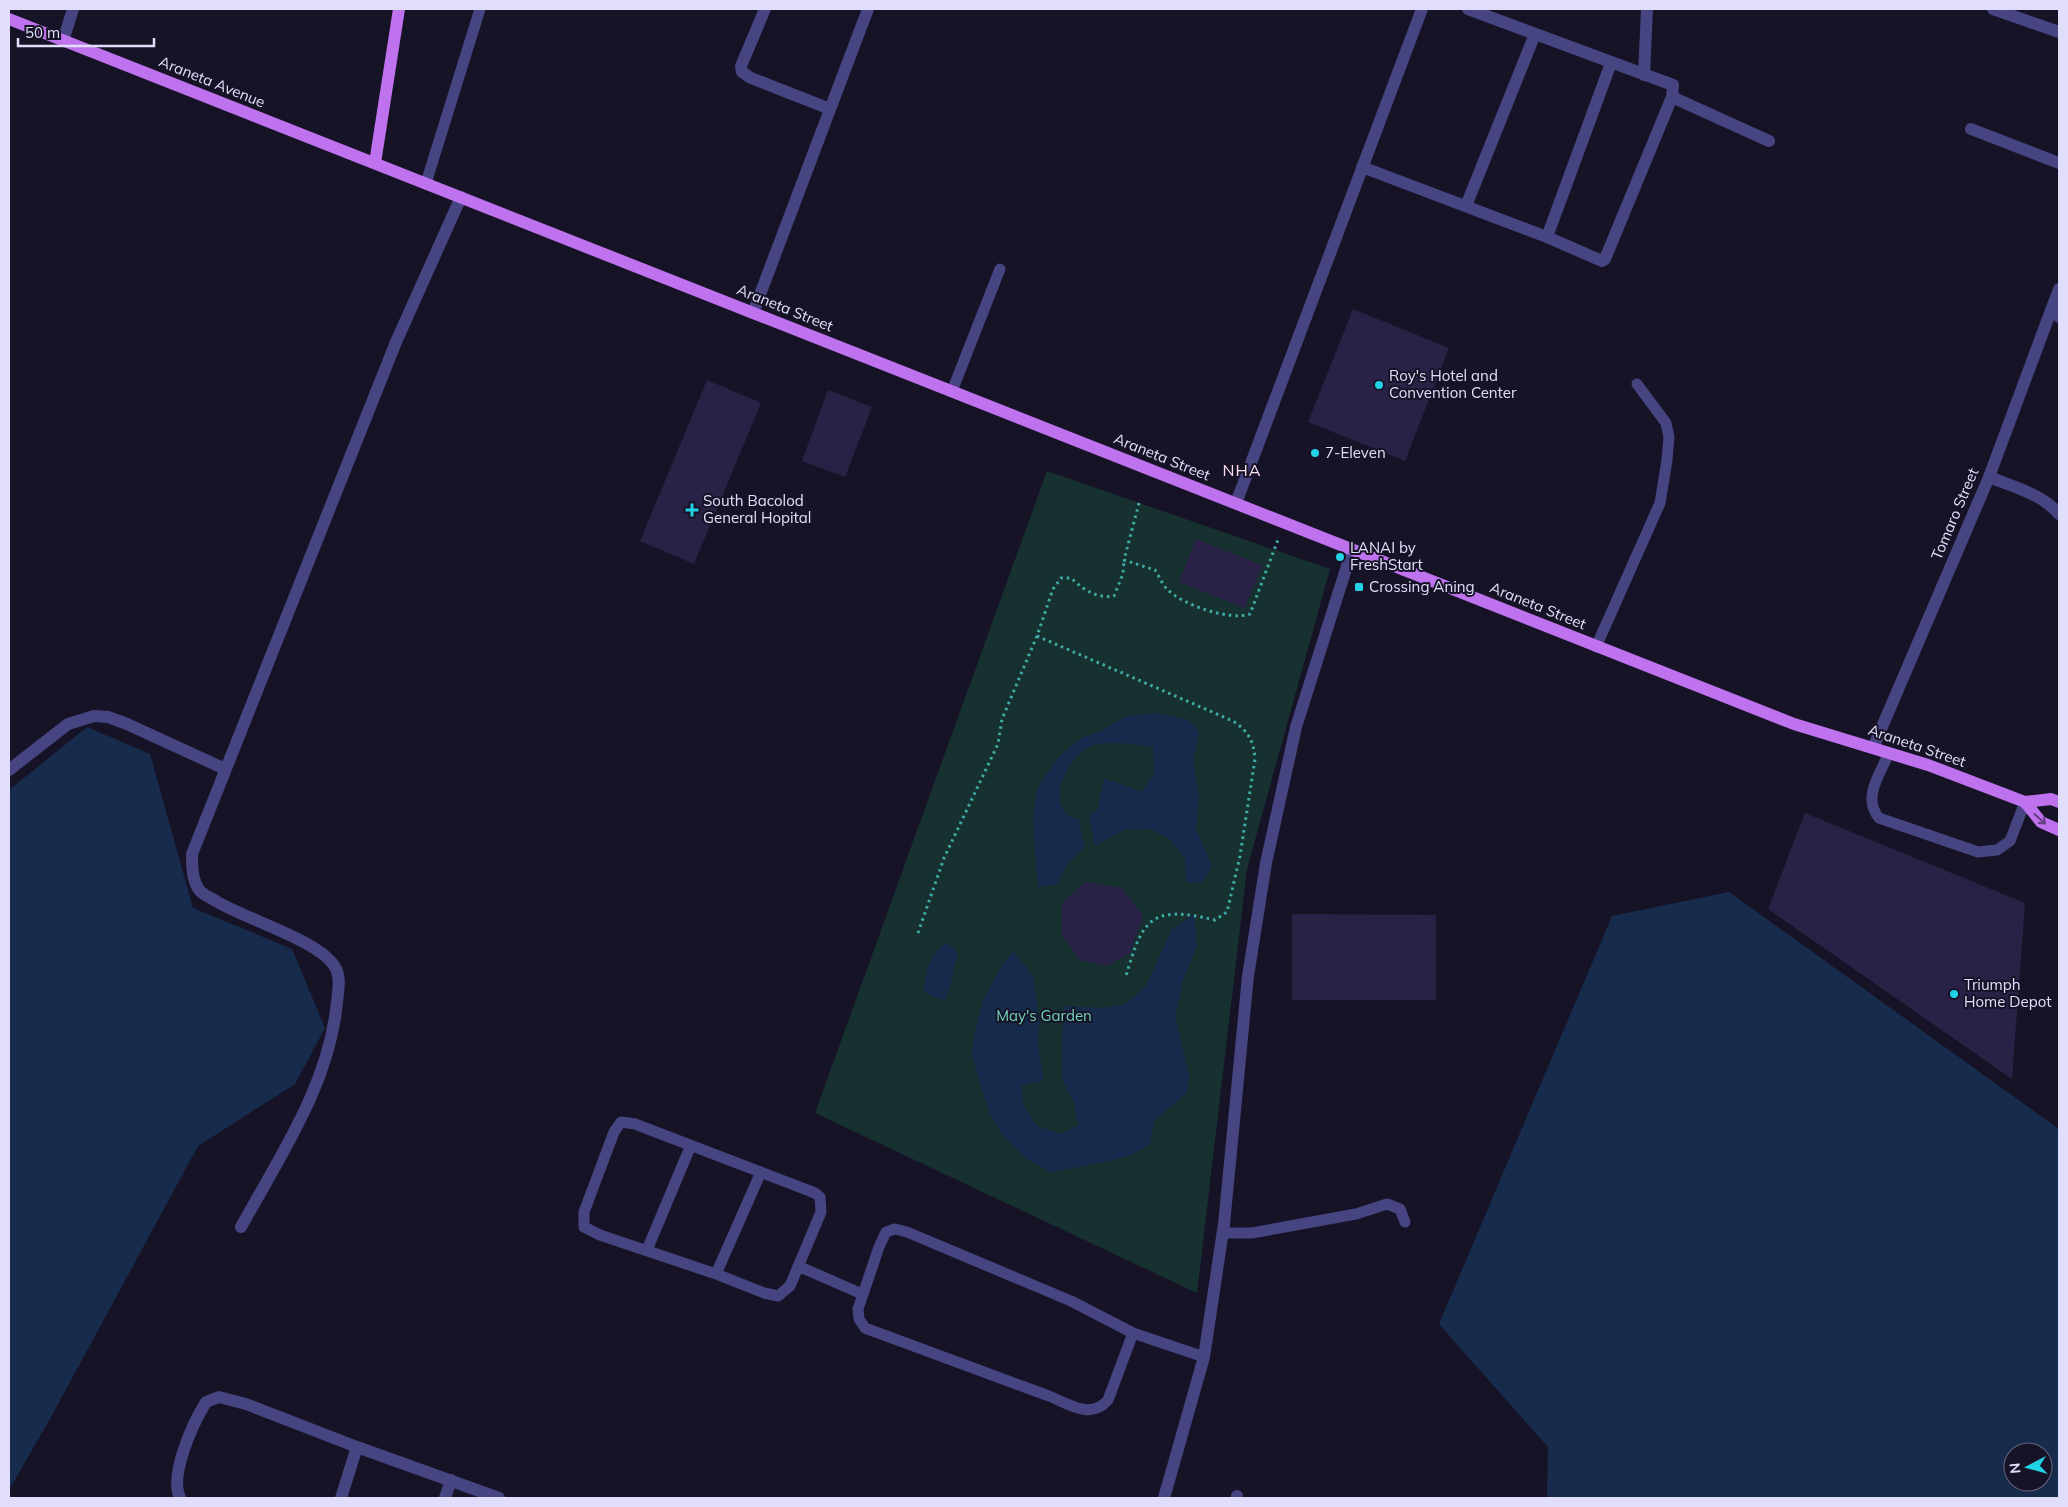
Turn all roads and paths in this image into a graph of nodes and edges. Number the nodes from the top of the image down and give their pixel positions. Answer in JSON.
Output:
{"nodes":[{"id":1,"x":73,"y":9,"type":"edge"},
{"id":2,"x":399,"y":9,"type":"edge"},
{"id":3,"x":480,"y":9,"type":"edge"},
{"id":4,"x":764,"y":9,"type":"edge"},
{"id":5,"x":868,"y":9,"type":"edge"},
{"id":6,"x":1422,"y":9,"type":"edge"},
{"id":7,"x":1468,"y":9,"type":"edge"},
{"id":8,"x":1647,"y":9,"type":"edge"},
{"id":9,"x":1994,"y":9,"type":"edge"},
{"id":10,"x":9,"y":19,"type":"edge"},
{"id":11,"x":2059,"y":32,"type":"edge"},
{"id":12,"x":1535,"y":34,"type":"junction"},
{"id":13,"x":63,"y":41,"type":"junction"},
{"id":14,"x":1611,"y":63,"type":"junction"},
{"id":15,"x":1644,"y":75,"type":"junction"},
{"id":16,"x":1672,"y":97,"type":"junction"},
{"id":17,"x":830,"y":110,"type":"junction"},
{"id":18,"x":1971,"y":129,"type":"dead end"},
{"id":19,"x":1769,"y":141,"type":"dead end"},
{"id":20,"x":375,"y":163,"type":"junction"},
{"id":21,"x":2059,"y":164,"type":"edge"},
{"id":22,"x":1362,"y":167,"type":"junction"},
{"id":23,"x":426,"y":183,"type":"junction"},
{"id":24,"x":461,"y":197,"type":"junction"},
{"id":25,"x":1466,"y":206,"type":"junction"},
{"id":26,"x":1546,"y":236,"type":"junction"},
{"id":27,"x":1000,"y":269,"type":"dead end"},
{"id":28,"x":2059,"y":289,"type":"edge"},
{"id":29,"x":753,"y":313,"type":"junction"},
{"id":30,"x":2055,"y":313,"type":"edge"},
{"id":31,"x":1637,"y":384,"type":"dead end"},
{"id":32,"x":952,"y":392,"type":"junction"},
{"id":33,"x":1989,"y":477,"type":"junction"},
{"id":34,"x":1139,"y":503,"type":"dead end"},
{"id":35,"x":1236,"y":503,"type":"junction"},
{"id":36,"x":2059,"y":514,"type":"edge"},
{"id":37,"x":1284,"y":522,"type":"junction"},
{"id":38,"x":1352,"y":550,"type":"junction"},
{"id":39,"x":1124,"y":560,"type":"junction"},
{"id":40,"x":1037,"y":636,"type":"junction"},
{"id":41,"x":1596,"y":647,"type":"junction"},
{"id":42,"x":1873,"y":748,"type":"junction"},
{"id":43,"x":1889,"y":753,"type":"junction"},
{"id":44,"x":225,"y":769,"type":"junction"},
{"id":45,"x":9,"y":770,"type":"edge"},
{"id":46,"x":2024,"y":802,"type":"junction"},
{"id":47,"x":2059,"y":802,"type":"edge"},
{"id":48,"x":2059,"y":830,"type":"edge"},
{"id":49,"x":918,"y":932,"type":"dead end"},
{"id":50,"x":1126,"y":976,"type":"dead end"},
{"id":51,"x":691,"y":1145,"type":"junction"},
{"id":52,"x":761,"y":1172,"type":"junction"},
{"id":53,"x":1405,"y":1222,"type":"dead end"},
{"id":54,"x":242,"y":1227,"type":"dead end"},
{"id":55,"x":1223,"y":1233,"type":"junction"},
{"id":56,"x":647,"y":1250,"type":"junction"},
{"id":57,"x":798,"y":1266,"type":"junction"},
{"id":58,"x":716,"y":1274,"type":"junction"},
{"id":59,"x":862,"y":1294,"type":"junction"},
{"id":60,"x":1133,"y":1333,"type":"junction"},
{"id":61,"x":1204,"y":1357,"type":"junction"},
{"id":62,"x":357,"y":1447,"type":"junction"},
{"id":63,"x":451,"y":1480,"type":"junction"},
{"id":64,"x":180,"y":1498,"type":"edge"},
{"id":65,"x":341,"y":1498,"type":"edge"},
{"id":66,"x":445,"y":1498,"type":"edge"},
{"id":67,"x":500,"y":1498,"type":"edge"},
{"id":68,"x":1164,"y":1498,"type":"edge"}],
"edges":[{"from":1,"to":13,"type":"street"},
{"from":2,"to":20,"type":"main road"},
{"from":3,"to":23,"type":"lane"},
{"from":4,"to":17,"type":"street"},
{"from":5,"to":17,"type":"street"},
{"from":6,"to":22,"type":"street"},
{"from":7,"to":12,"type":"street"},
{"from":8,"to":15,"type":"street"},
{"from":9,"to":11,"type":"street"},
{"from":10,"to":13,"type":"main road","name":"Araneta Avenue"},
{"from":12,"to":14,"type":"street"},
{"from":12,"to":25,"type":"street"},
{"from":13,"to":20,"type":"main road","name":"Araneta Avenue"},
{"from":14,"to":15,"type":"street"},
{"from":14,"to":26,"type":"street"},
{"from":15,"to":16,"type":"street"},
{"from":16,"to":19,"type":"street"},
{"from":16,"to":26,"type":"street"},
{"from":17,"to":29,"type":"street"},
{"from":18,"to":21,"type":"street"},
{"from":20,"to":23,"type":"main road","name":"Araneta Street"},
{"from":22,"to":25,"type":"street"},
{"from":22,"to":35,"type":"street"},
{"from":23,"to":24,"type":"main road","name":"Araneta Street"},
{"from":24,"to":29,"type":"main road","name":"Araneta Street"},
{"from":24,"to":44,"type":"street"},
{"from":25,"to":26,"type":"street"},
{"from":27,"to":32,"type":"lane"},
{"from":28,"to":30,"type":"street","name":"Tomaro Street"},
{"from":29,"to":32,"type":"main road","name":"Araneta Street"},
{"from":30,"to":33,"type":"street","name":"Tomaro Street"},
{"from":31,"to":41,"type":"lane"},
{"from":32,"to":35,"type":"main road","name":"Araneta Street"},
{"from":33,"to":36,"type":"street"},
{"from":33,"to":42,"type":"street","name":"Tomaro Street"},
{"from":34,"to":39,"type":"path"},
{"from":35,"to":37,"type":"main road","name":"Araneta Street"},
{"from":37,"to":38,"type":"main road","name":"Araneta Street"},
{"from":37,"to":39,"type":"path"},
{"from":38,"to":41,"type":"main road","name":"Araneta Street"},
{"from":38,"to":55,"type":"street"},
{"from":39,"to":40,"type":"path"},
{"from":40,"to":49,"type":"path"},
{"from":40,"to":50,"type":"path"},
{"from":41,"to":42,"type":"main road","name":"Araneta Street"},
{"from":42,"to":43,"type":"main road","name":"Araneta Street"},
{"from":43,"to":46,"type":"main road","name":"Araneta Street"},
{"from":43,"to":46,"type":"lane"},
{"from":44,"to":45,"type":"street"},
{"from":44,"to":54,"type":"street"},
{"from":46,"to":47,"type":"main road","name":"Araneta Street"},
{"from":46,"to":48,"type":"main road","name":"Araneta Street","one_way":true},
{"from":51,"to":52,"type":"lane"},
{"from":51,"to":56,"type":"lane"},
{"from":51,"to":56,"type":"lane"},
{"from":52,"to":57,"type":"lane"},
{"from":52,"to":58,"type":"lane"},
{"from":53,"to":55,"type":"lane"},
{"from":55,"to":61,"type":"street"},
{"from":56,"to":58,"type":"lane"},
{"from":57,"to":58,"type":"lane"},
{"from":57,"to":59,"type":"lane"},
{"from":59,"to":60,"type":"lane"},
{"from":59,"to":60,"type":"lane"},
{"from":60,"to":61,"type":"lane"},
{"from":61,"to":68,"type":"street"},
{"from":62,"to":63,"type":"street"},
{"from":62,"to":64,"type":"street"},
{"from":62,"to":65,"type":"street"},
{"from":63,"to":66,"type":"street"},
{"from":63,"to":67,"type":"street"}]}
